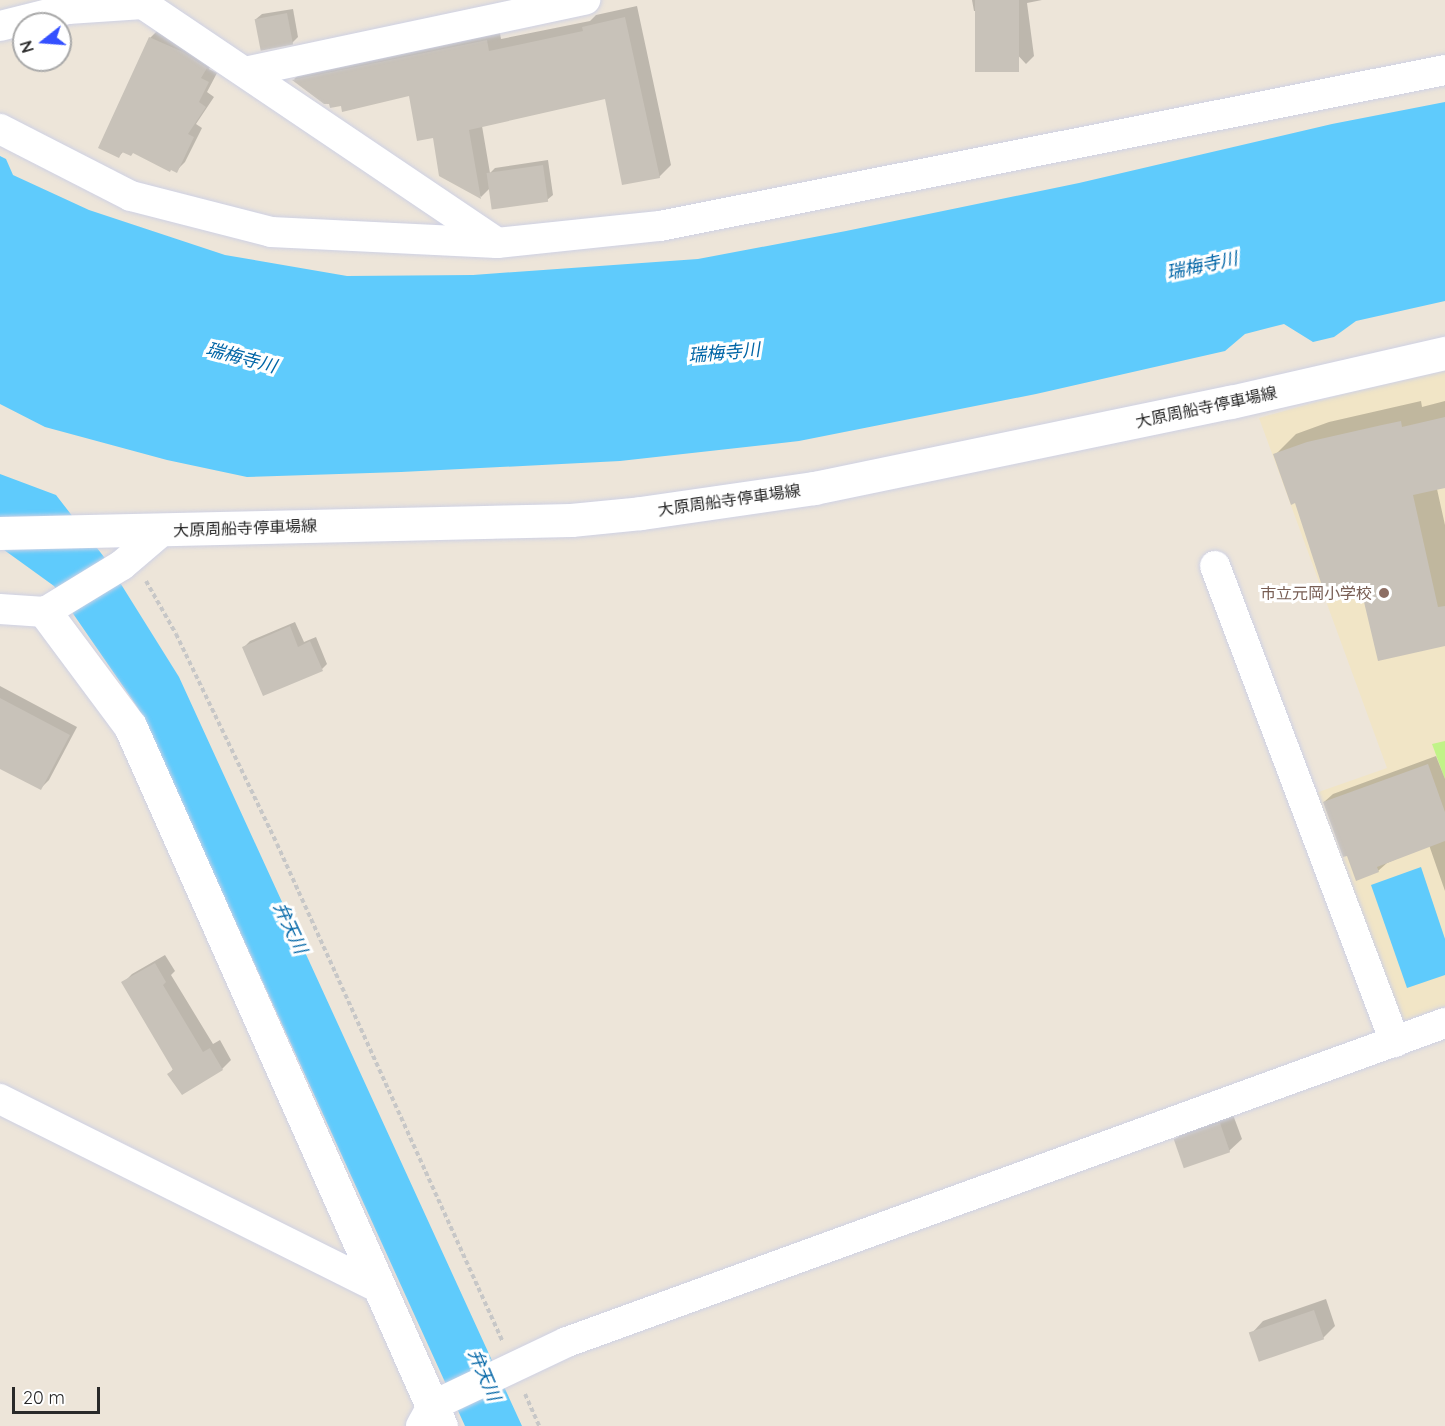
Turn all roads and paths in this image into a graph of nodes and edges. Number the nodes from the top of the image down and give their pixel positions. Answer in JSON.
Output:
{"nodes":[{"id":1,"x":585,"y":0,"type":"edge"},
{"id":2,"x":71,"y":4,"type":"edge"},
{"id":3,"x":0,"y":26,"type":"edge"},
{"id":4,"x":1445,"y":70,"type":"edge"},
{"id":5,"x":245,"y":72,"type":"junction"},
{"id":6,"x":0,"y":129,"type":"edge"},
{"id":7,"x":497,"y":243,"type":"junction"},
{"id":8,"x":1445,"y":353,"type":"edge"},
{"id":9,"x":162,"y":531,"type":"junction"},
{"id":10,"x":0,"y":533,"type":"edge"},
{"id":11,"x":122,"y":565,"type":"junction"},
{"id":12,"x":1215,"y":566,"type":"dead end"},
{"id":13,"x":0,"y":609,"type":"edge"},
{"id":14,"x":45,"y":612,"type":"junction"},
{"id":15,"x":1445,"y":1023,"type":"edge"},
{"id":16,"x":1395,"y":1042,"type":"junction"},
{"id":17,"x":0,"y":1099,"type":"edge"},
{"id":18,"x":379,"y":1288,"type":"junction"},
{"id":19,"x":514,"y":1367,"type":"junction"},
{"id":20,"x":431,"y":1419,"type":"edge"}],
"edges":[{"from":1,"to":5,"type":"street"},
{"from":2,"to":3,"type":"street"},
{"from":2,"to":5,"type":"street"},
{"from":4,"to":7,"type":"street"},
{"from":5,"to":7,"type":"street"},
{"from":6,"to":7,"type":"street"},
{"from":8,"to":9,"type":"main road","name":"大原周船寺停車場線"},
{"from":9,"to":10,"type":"main road","name":"大原周船寺停車場線"},
{"from":9,"to":11,"type":"street"},
{"from":11,"to":14,"type":"street"},
{"from":11,"to":19,"type":"path"},
{"from":12,"to":16,"type":"street"},
{"from":13,"to":14,"type":"street"},
{"from":14,"to":18,"type":"main road"},
{"from":15,"to":16,"type":"street"},
{"from":16,"to":19,"type":"street"},
{"from":17,"to":18,"type":"street"},
{"from":18,"to":20,"type":"main road"},
{"from":19,"to":20,"type":"street"}]}
